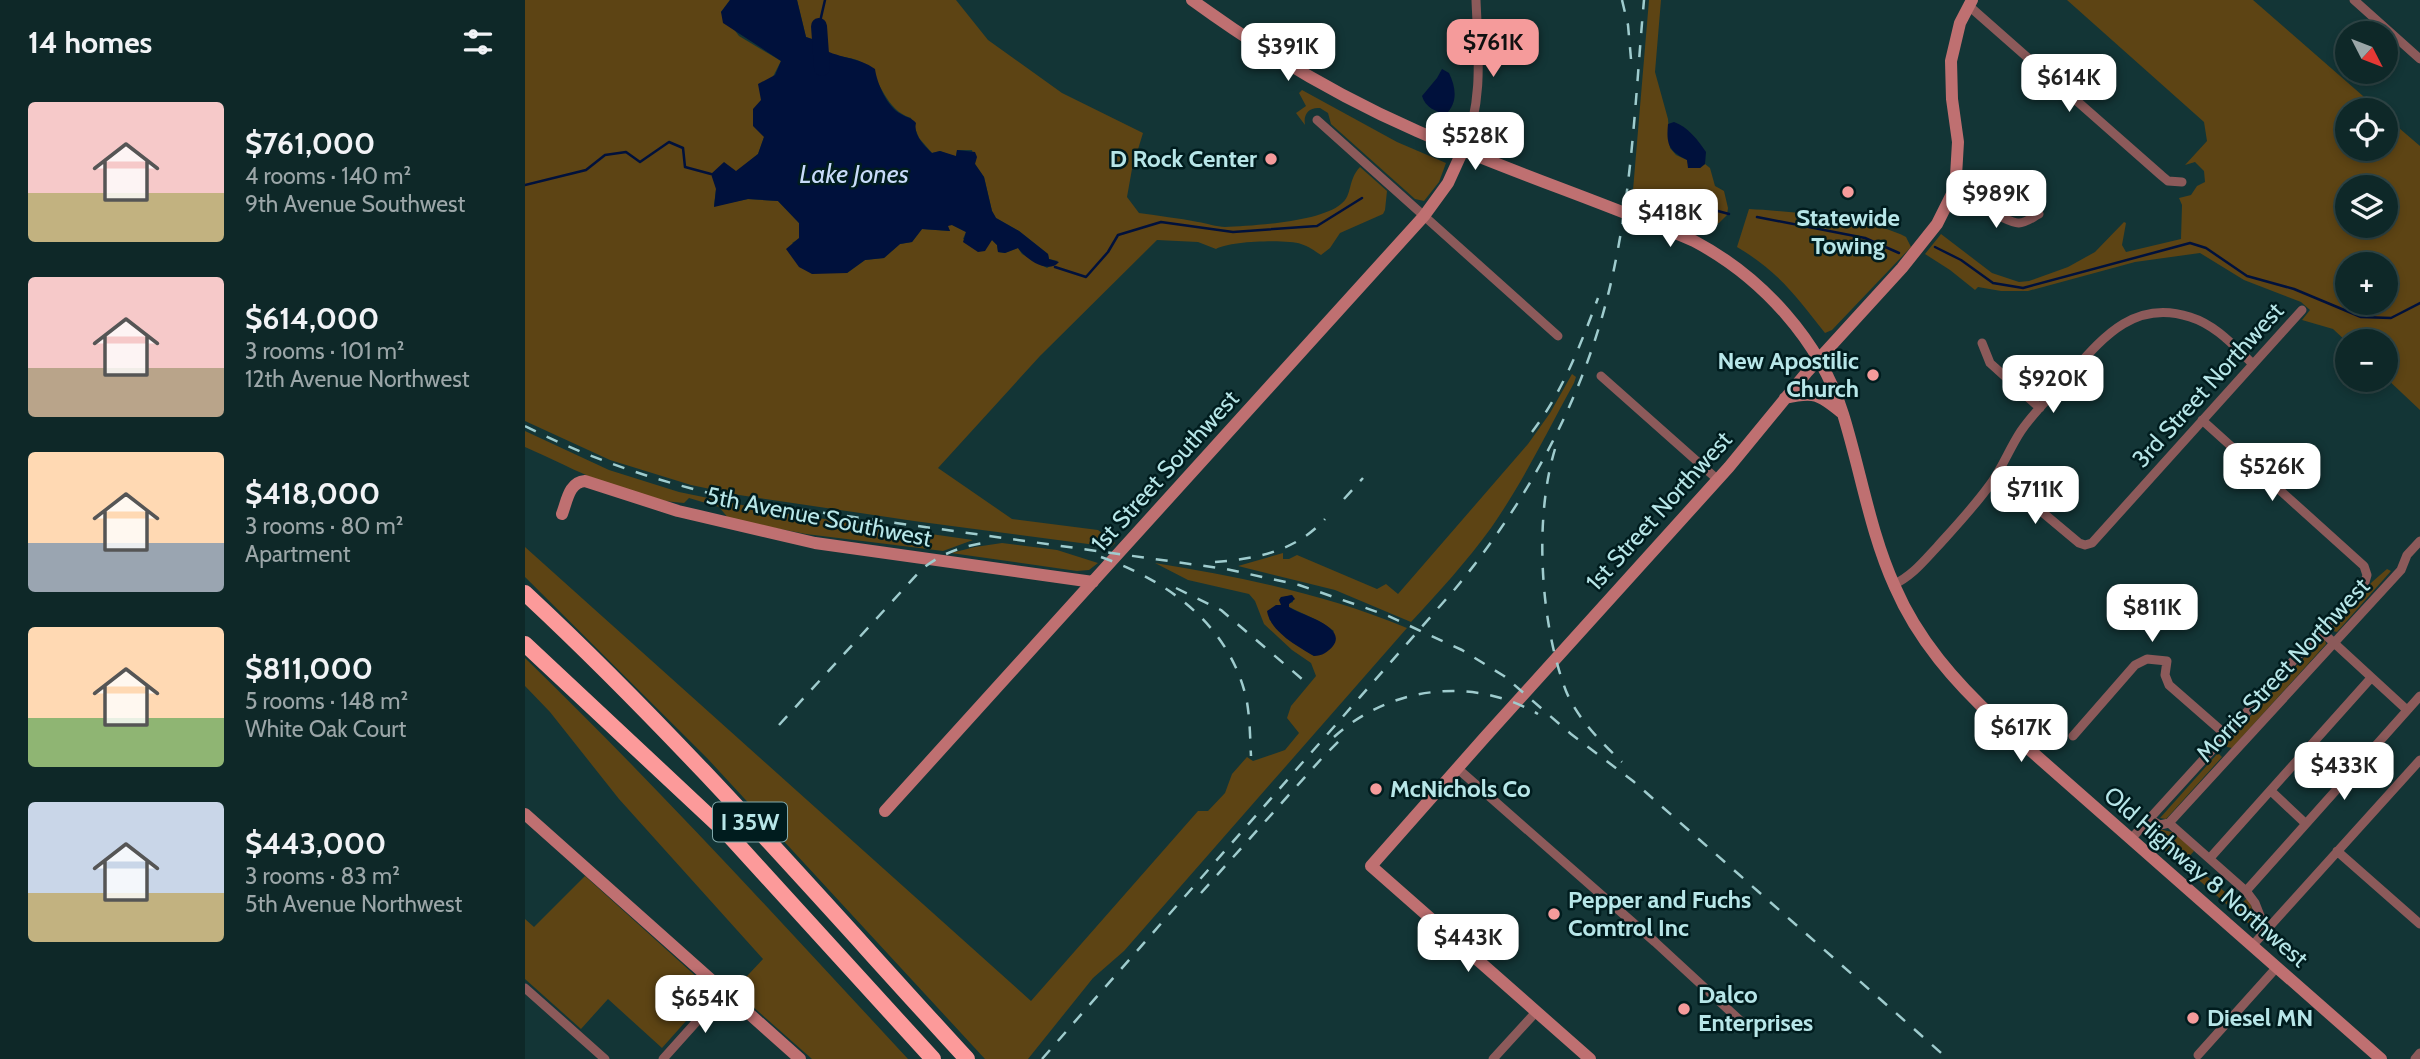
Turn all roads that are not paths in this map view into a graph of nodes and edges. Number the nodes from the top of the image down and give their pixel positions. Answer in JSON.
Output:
{"nodes":[{"id":1,"x":1192,"y":0,"type":"edge"},
{"id":2,"x":1476,"y":0,"type":"edge"},
{"id":3,"x":2354,"y":0,"type":"edge"},
{"id":4,"x":1971,"y":3,"type":"edge"},
{"id":5,"x":2420,"y":59,"type":"edge"},
{"id":6,"x":1317,"y":120,"type":"dead end"},
{"id":7,"x":1463,"y":150,"type":"junction"},
{"id":8,"x":2182,"y":182,"type":"dead end"},
{"id":9,"x":1953,"y":192,"type":"junction"},
{"id":10,"x":2039,"y":214,"type":"dead end"},
{"id":11,"x":1424,"y":216,"type":"junction"},
{"id":12,"x":2302,"y":310,"type":"dead end"},
{"id":13,"x":1558,"y":336,"type":"dead end"},
{"id":14,"x":1982,"y":343,"type":"dead end"},
{"id":15,"x":1819,"y":358,"type":"junction"},
{"id":16,"x":2253,"y":364,"type":"junction"},
{"id":17,"x":1601,"y":376,"type":"dead end"},
{"id":18,"x":1785,"y":399,"type":"junction"},
{"id":19,"x":2040,"y":408,"type":"junction"},
{"id":20,"x":1843,"y":413,"type":"junction"},
{"id":21,"x":2202,"y":420,"type":"junction"},
{"id":22,"x":1717,"y":479,"type":"junction"},
{"id":23,"x":1990,"y":485,"type":"junction"},
{"id":24,"x":562,"y":514,"type":"dead end"},
{"id":25,"x":2420,"y":541,"type":"edge"},
{"id":26,"x":1093,"y":582,"type":"junction"},
{"id":27,"x":1893,"y":585,"type":"junction"},
{"id":28,"x":525,"y":593,"type":"edge"},
{"id":29,"x":2320,"y":630,"type":"junction"},
{"id":30,"x":2334,"y":642,"type":"junction"},
{"id":31,"x":525,"y":644,"type":"edge"},
{"id":32,"x":2371,"y":678,"type":"junction"},
{"id":33,"x":2420,"y":696,"type":"edge"},
{"id":34,"x":2407,"y":710,"type":"junction"},
{"id":35,"x":2225,"y":734,"type":"junction"},
{"id":36,"x":2073,"y":736,"type":"dead end"},
{"id":37,"x":2216,"y":744,"type":"junction"},
{"id":38,"x":2230,"y":756,"type":"junction"},
{"id":39,"x":2420,"y":760,"type":"edge"},
{"id":40,"x":1457,"y":768,"type":"junction"},
{"id":41,"x":2271,"y":791,"type":"junction"},
{"id":42,"x":885,"y":811,"type":"dead end"},
{"id":43,"x":526,"y":817,"type":"edge"},
{"id":44,"x":2149,"y":819,"type":"junction"},
{"id":45,"x":2169,"y":823,"type":"junction"},
{"id":46,"x":2305,"y":823,"type":"junction"},
{"id":47,"x":2131,"y":839,"type":"junction"},
{"id":48,"x":2337,"y":851,"type":"junction"},
{"id":49,"x":2210,"y":858,"type":"junction"},
{"id":50,"x":2246,"y":891,"type":"junction"},
{"id":51,"x":2420,"y":924,"type":"edge"},
{"id":52,"x":2266,"y":931,"type":"junction"},
{"id":53,"x":2252,"y":946,"type":"junction"},
{"id":54,"x":2277,"y":967,"type":"junction"},
{"id":55,"x":525,"y":988,"type":"edge"},
{"id":56,"x":724,"y":991,"type":"junction"},
{"id":57,"x":1536,"y":1012,"type":"junction"},
{"id":58,"x":1745,"y":1025,"type":"dead end"},
{"id":59,"x":2420,"y":1054,"type":"edge"},
{"id":60,"x":2198,"y":1055,"type":"dead end"},
{"id":61,"x":605,"y":1059,"type":"edge"},
{"id":62,"x":663,"y":1059,"type":"edge"},
{"id":63,"x":800,"y":1059,"type":"edge"},
{"id":64,"x":933,"y":1059,"type":"edge"},
{"id":65,"x":967,"y":1059,"type":"edge"},
{"id":66,"x":1493,"y":1059,"type":"edge"},
{"id":67,"x":1590,"y":1059,"type":"edge"},
{"id":68,"x":2381,"y":1059,"type":"edge"},
{"id":69,"x":2414,"y":1059,"type":"edge"}],
"edges":[{"from":1,"to":7,"type":"street","name":"Old Highway 8 Northwest"},
{"from":2,"to":7,"type":"street"},
{"from":3,"to":5,"type":"street"},
{"from":4,"to":8,"type":"street"},
{"from":4,"to":9,"type":"street","name":"1st Street Northwest"},
{"from":6,"to":11,"type":"street"},
{"from":7,"to":11,"type":"street","name":"1st Street Southwest"},
{"from":7,"to":15,"type":"street","name":"Old Highway 8 Northwest"},
{"from":9,"to":10,"type":"street"},
{"from":9,"to":15,"type":"street","name":"1st Street Northwest"},
{"from":11,"to":13,"type":"street"},
{"from":11,"to":26,"type":"street","name":"1st Street Southwest"},
{"from":12,"to":16,"type":"street","name":"3rd Street Northwest"},
{"from":14,"to":19,"type":"street"},
{"from":15,"to":18,"type":"street","name":"1st Street Northwest"},
{"from":15,"to":20,"type":"street","name":"Old Highway 8 Northwest"},
{"from":16,"to":19,"type":"street"},
{"from":16,"to":21,"type":"street","name":"3rd Street Northwest"},
{"from":17,"to":22,"type":"street"},
{"from":18,"to":20,"type":"street"},
{"from":18,"to":22,"type":"street","name":"1st Street Northwest"},
{"from":19,"to":23,"type":"street"},
{"from":20,"to":27,"type":"street","name":"Old Highway 8 Northwest"},
{"from":21,"to":23,"type":"street","name":"3rd Street Northwest"},
{"from":21,"to":29,"type":"street"},
{"from":22,"to":40,"type":"street","name":"1st Street Northwest"},
{"from":23,"to":27,"type":"street"},
{"from":24,"to":26,"type":"street","name":"5th Avenue Southwest"},
{"from":25,"to":30,"type":"street","name":"Morris Street Northwest"},
{"from":26,"to":42,"type":"street","name":"1st Street Southwest"},
{"from":27,"to":47,"type":"street","name":"Old Highway 8 Northwest"},
{"from":28,"to":65,"type":"highway","number":"I 35W"},
{"from":29,"to":30,"type":"street"},
{"from":29,"to":35,"type":"street"},
{"from":30,"to":32,"type":"street"},
{"from":30,"to":38,"type":"street","name":"Morris Street Northwest"},
{"from":31,"to":64,"type":"highway","number":"I 35W"},
{"from":32,"to":34,"type":"street"},
{"from":32,"to":41,"type":"street"},
{"from":33,"to":34,"type":"street"},
{"from":34,"to":46,"type":"street"},
{"from":35,"to":36,"type":"street"},
{"from":35,"to":37,"type":"street"},
{"from":37,"to":38,"type":"street"},
{"from":37,"to":44,"type":"street"},
{"from":38,"to":45,"type":"street","name":"Morris Street Northwest"},
{"from":39,"to":48,"type":"street"},
{"from":40,"to":57,"type":"street","name":"1st Street Northwest"},
{"from":40,"to":58,"type":"street"},
{"from":41,"to":46,"type":"street"},
{"from":41,"to":49,"type":"street"},
{"from":43,"to":56,"type":"street"},
{"from":44,"to":45,"type":"street"},
{"from":44,"to":47,"type":"street"},
{"from":45,"to":49,"type":"street"},
{"from":46,"to":50,"type":"street"},
{"from":47,"to":53,"type":"street","name":"Old Highway 8 Northwest"},
{"from":48,"to":51,"type":"street"},
{"from":48,"to":52,"type":"street"},
{"from":49,"to":50,"type":"street"},
{"from":50,"to":52,"type":"street"},
{"from":52,"to":53,"type":"street"},
{"from":53,"to":54,"type":"street","name":"Old Highway 8 Northwest"},
{"from":54,"to":60,"type":"street"},
{"from":54,"to":68,"type":"street","name":"Old Highway 8 Northwest"},
{"from":55,"to":61,"type":"street"},
{"from":56,"to":62,"type":"street"},
{"from":56,"to":63,"type":"street"},
{"from":57,"to":66,"type":"street"},
{"from":57,"to":67,"type":"street"},
{"from":59,"to":69,"type":"street"}]}
